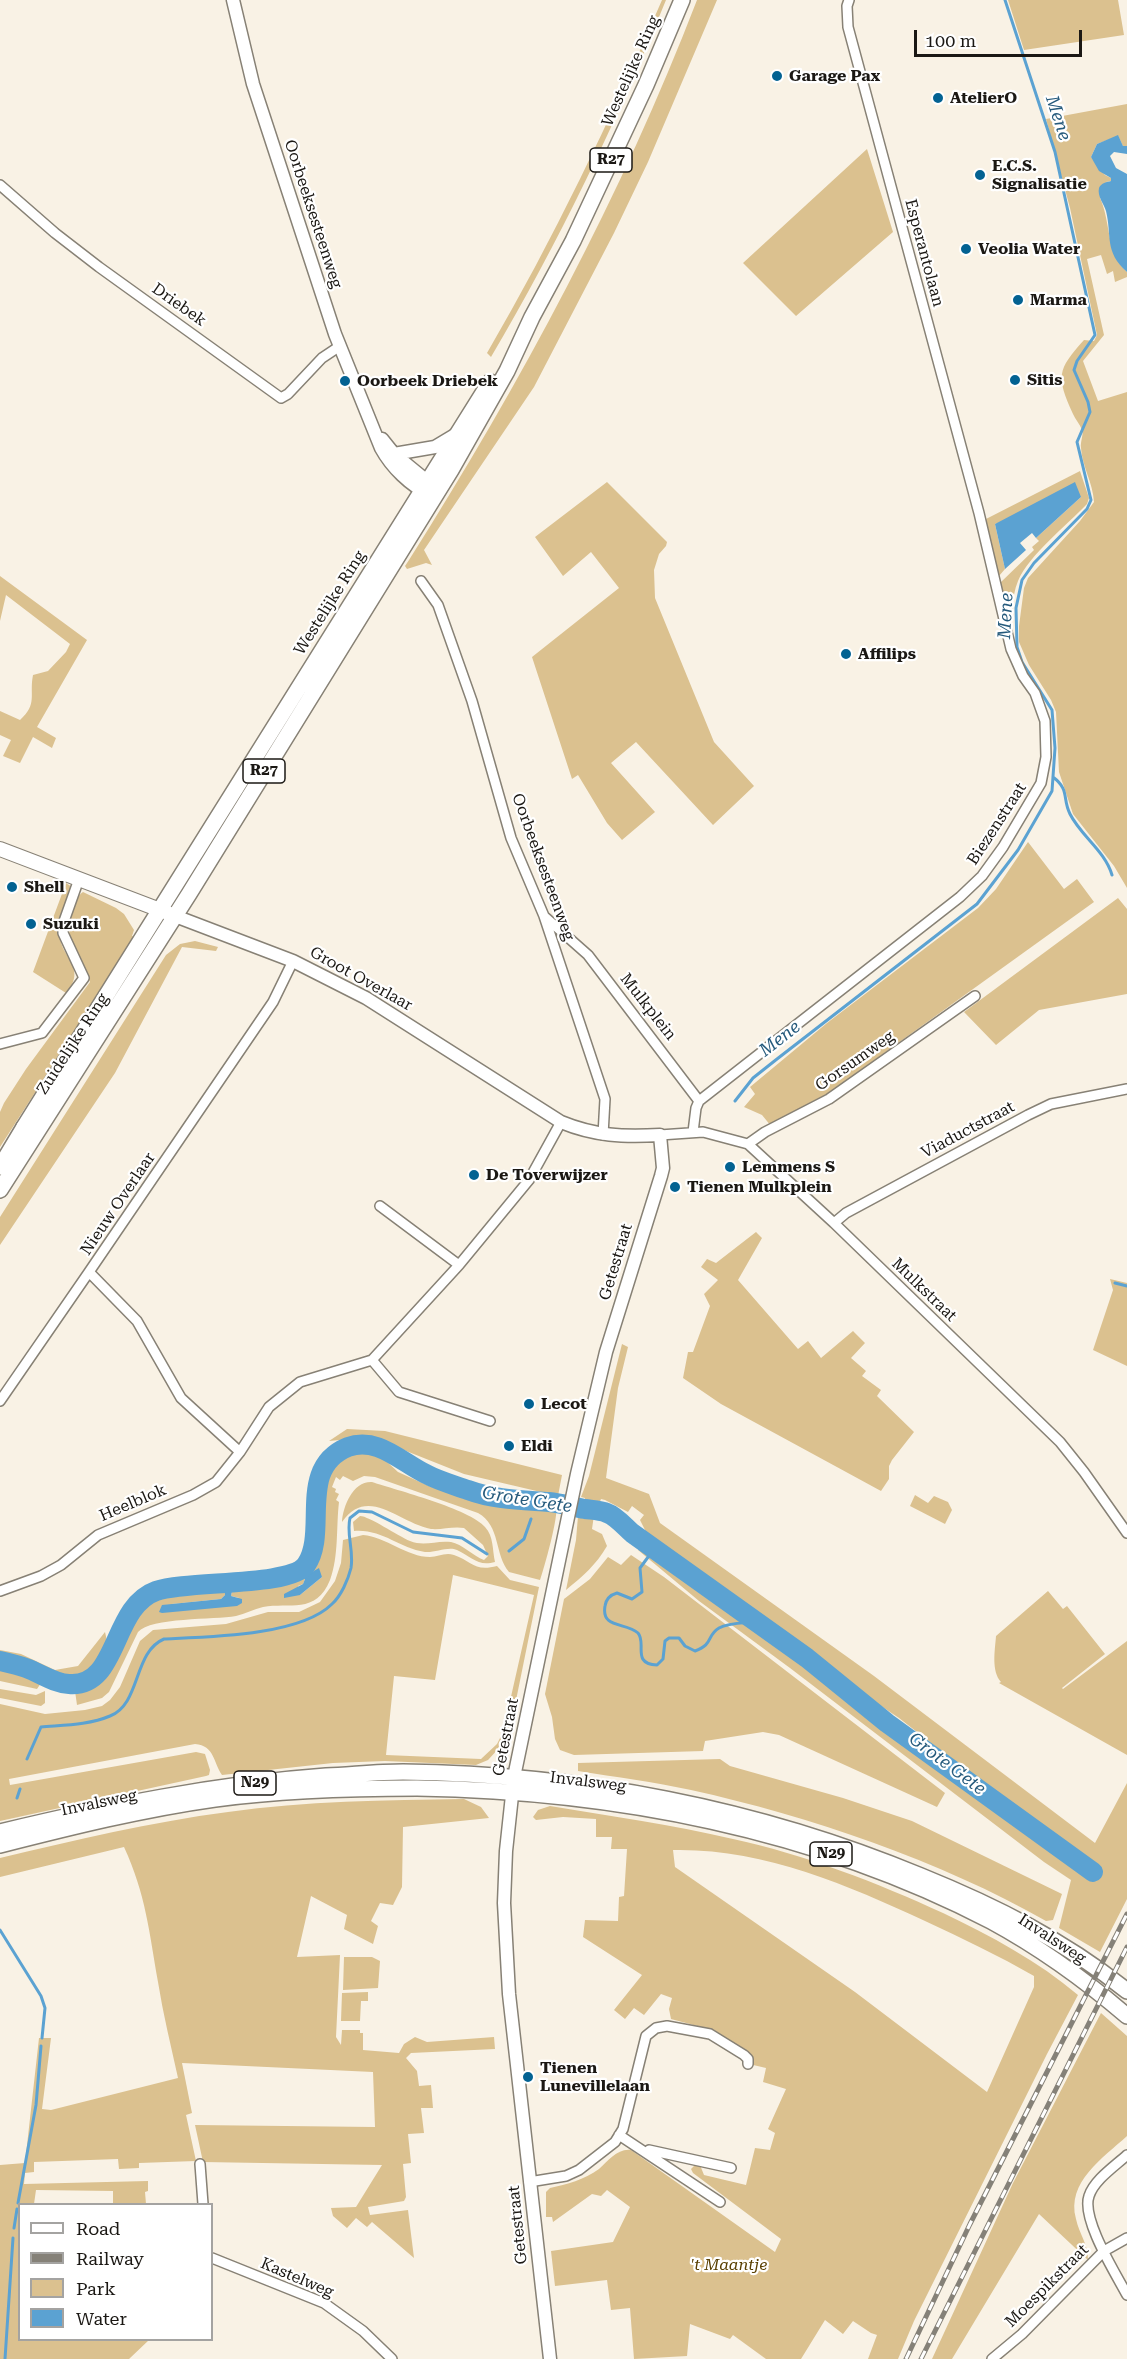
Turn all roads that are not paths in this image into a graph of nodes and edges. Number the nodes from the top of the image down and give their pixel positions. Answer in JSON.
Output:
{"nodes":[{"id":1,"x":233,"y":0,"type":"edge"},
{"id":2,"x":682,"y":0,"type":"edge"},
{"id":3,"x":849,"y":0,"type":"edge"},
{"id":4,"x":0,"y":185,"type":"edge"},
{"id":5,"x":532,"y":317,"type":"junction"},
{"id":6,"x":340,"y":346,"type":"junction"},
{"id":7,"x":377,"y":434,"type":"junction"},
{"id":8,"x":456,"y":435,"type":"junction"},
{"id":9,"x":394,"y":454,"type":"junction"},
{"id":10,"x":430,"y":490,"type":"junction"},
{"id":11,"x":979,"y":513,"type":"joint"},
{"id":12,"x":421,"y":581,"type":"dead end"},
{"id":13,"x":0,"y":849,"type":"edge"},
{"id":14,"x":79,"y":879,"type":"junction"},
{"id":15,"x":159,"y":910,"type":"junction"},
{"id":16,"x":175,"y":916,"type":"junction"},
{"id":17,"x":544,"y":916,"type":"junction"},
{"id":18,"x":293,"y":962,"type":"junction"},
{"id":19,"x":975,"y":996,"type":"dead end"},
{"id":20,"x":0,"y":1044,"type":"edge"},
{"id":21,"x":1127,"y":1089,"type":"edge"},
{"id":22,"x":699,"y":1101,"type":"junction"},
{"id":23,"x":561,"y":1122,"type":"junction"},
{"id":24,"x":693,"y":1132,"type":"junction"},
{"id":25,"x":603,"y":1135,"type":"junction"},
{"id":26,"x":660,"y":1135,"type":"junction"},
{"id":27,"x":748,"y":1144,"type":"junction"},
{"id":28,"x":0,"y":1167,"type":"edge"},
{"id":29,"x":0,"y":1190,"type":"edge"},
{"id":30,"x":380,"y":1206,"type":"dead end"},
{"id":31,"x":834,"y":1223,"type":"junction"},
{"id":32,"x":459,"y":1265,"type":"junction"},
{"id":33,"x":89,"y":1272,"type":"junction"},
{"id":34,"x":372,"y":1360,"type":"junction"},
{"id":35,"x":0,"y":1401,"type":"edge"},
{"id":36,"x":490,"y":1421,"type":"dead end"},
{"id":37,"x":240,"y":1452,"type":"junction"},
{"id":38,"x":1127,"y":1533,"type":"edge"},
{"id":39,"x":0,"y":1591,"type":"edge"},
{"id":40,"x":514,"y":1784,"type":"junction"},
{"id":41,"x":0,"y":1832,"type":"edge"},
{"id":42,"x":0,"y":1845,"type":"edge"},
{"id":43,"x":1127,"y":1991,"type":"edge"},
{"id":44,"x":1127,"y":2016,"type":"edge"},
{"id":45,"x":748,"y":2064,"type":"dead end"},
{"id":46,"x":619,"y":2135,"type":"junction"},
{"id":47,"x":642,"y":2149,"type":"junction"},
{"id":48,"x":1127,"y":2155,"type":"edge"},
{"id":49,"x":200,"y":2164,"type":"dead end"},
{"id":50,"x":731,"y":2168,"type":"dead end"},
{"id":51,"x":529,"y":2182,"type":"junction"},
{"id":52,"x":720,"y":2202,"type":"dead end"},
{"id":53,"x":202,"y":2203,"type":"edge"},
{"id":54,"x":1127,"y":2238,"type":"edge"},
{"id":55,"x":1104,"y":2251,"type":"junction"},
{"id":56,"x":213,"y":2259,"type":"edge"},
{"id":57,"x":1127,"y":2295,"type":"edge"},
{"id":58,"x":392,"y":2359,"type":"edge"},
{"id":59,"x":550,"y":2359,"type":"edge"},
{"id":60,"x":992,"y":2359,"type":"edge"}],
"edges":[{"from":1,"to":6,"type":"street","name":"Oorbeeksesteenweg"},
{"from":2,"to":5,"type":"main road","name":"Westelijke Ring","number":"R27"},
{"from":3,"to":11,"type":"street","name":"Esperantolaan"},
{"from":4,"to":6,"type":"street","name":"Driebek"},
{"from":5,"to":8,"type":"main road","name":"Westelijke Ring","number":"R27"},
{"from":5,"to":10,"type":"main road","name":"Westelijke Ring","number":"R27"},
{"from":6,"to":7,"type":"street","name":"Oorbeeksesteenweg"},
{"from":7,"to":9,"type":"street","name":"Oorbeeksesteenweg"},
{"from":7,"to":10,"type":"street","name":"Oorbeeksesteenweg"},
{"from":8,"to":9,"type":"street"},
{"from":8,"to":10,"type":"main road","name":"Westelijke Ring","number":"R27"},
{"from":9,"to":10,"type":"street","name":"Oorbeeksesteenweg"},
{"from":10,"to":15,"type":"main road","name":"Westelijke Ring","number":"R27"},
{"from":10,"to":16,"type":"main road","name":"Westelijke Ring","number":"R27"},
{"from":11,"to":22,"type":"street","name":"Biezenstraat"},
{"from":12,"to":17,"type":"street","name":"Oorbeeksesteenweg"},
{"from":13,"to":14,"type":"main road","name":"Groot Overlaar"},
{"from":14,"to":15,"type":"main road","name":"Groot Overlaar"},
{"from":14,"to":20,"type":"street"},
{"from":15,"to":16,"type":"main road","name":"Groot Overlaar"},
{"from":15,"to":28,"type":"main road","name":"Zuidelijke Ring","number":"R27"},
{"from":16,"to":18,"type":"street","name":"Groot Overlaar"},
{"from":16,"to":29,"type":"main road","name":"Zuidelijke Ring","number":"R27"},
{"from":17,"to":22,"type":"street","name":"Mulkplein"},
{"from":17,"to":25,"type":"street","name":"Oorbeeksesteenweg"},
{"from":18,"to":23,"type":"street","name":"Groot Overlaar"},
{"from":18,"to":33,"type":"street","name":"Nieuw Overlaar"},
{"from":19,"to":27,"type":"street","name":"Gorsumweg"},
{"from":21,"to":31,"type":"street","name":"Viaductstraat"},
{"from":22,"to":24,"type":"street"},
{"from":23,"to":25,"type":"street","name":"Groot Overlaar"},
{"from":23,"to":32,"type":"street"},
{"from":24,"to":26,"type":"street","name":"Mulkstraat"},
{"from":24,"to":27,"type":"street","name":"Mulkstraat"},
{"from":25,"to":26,"type":"street","name":"Groot Overlaar"},
{"from":26,"to":40,"type":"street","name":"Getestraat"},
{"from":27,"to":31,"type":"street","name":"Mulkstraat"},
{"from":30,"to":32,"type":"street"},
{"from":31,"to":38,"type":"street","name":"Mulkstraat"},
{"from":32,"to":34,"type":"street"},
{"from":33,"to":35,"type":"street"},
{"from":33,"to":37,"type":"street","name":"Nieuw Overlaar"},
{"from":34,"to":36,"type":"street"},
{"from":34,"to":37,"type":"street"},
{"from":37,"to":39,"type":"street","name":"Heelblok"},
{"from":40,"to":41,"type":"main road","name":"Invalsweg","number":"N29"},
{"from":40,"to":42,"type":"main road","name":"Invalsweg","number":"N29"},
{"from":40,"to":43,"type":"main road","name":"Invalsweg","number":"N29"},
{"from":40,"to":44,"type":"main road","name":"Invalsweg","number":"N29"},
{"from":40,"to":51,"type":"street","name":"Getestraat"},
{"from":45,"to":46,"type":"street"},
{"from":46,"to":47,"type":"street"},
{"from":46,"to":51,"type":"street"},
{"from":47,"to":50,"type":"street"},
{"from":47,"to":52,"type":"street"},
{"from":48,"to":55,"type":"street"},
{"from":49,"to":53,"type":"street"},
{"from":51,"to":59,"type":"street","name":"Getestraat"},
{"from":54,"to":55,"type":"street","name":"Moespikstraat"},
{"from":55,"to":57,"type":"street"},
{"from":55,"to":60,"type":"street","name":"Moespikstraat"},
{"from":56,"to":58,"type":"street","name":"Kastelweg"}]}
